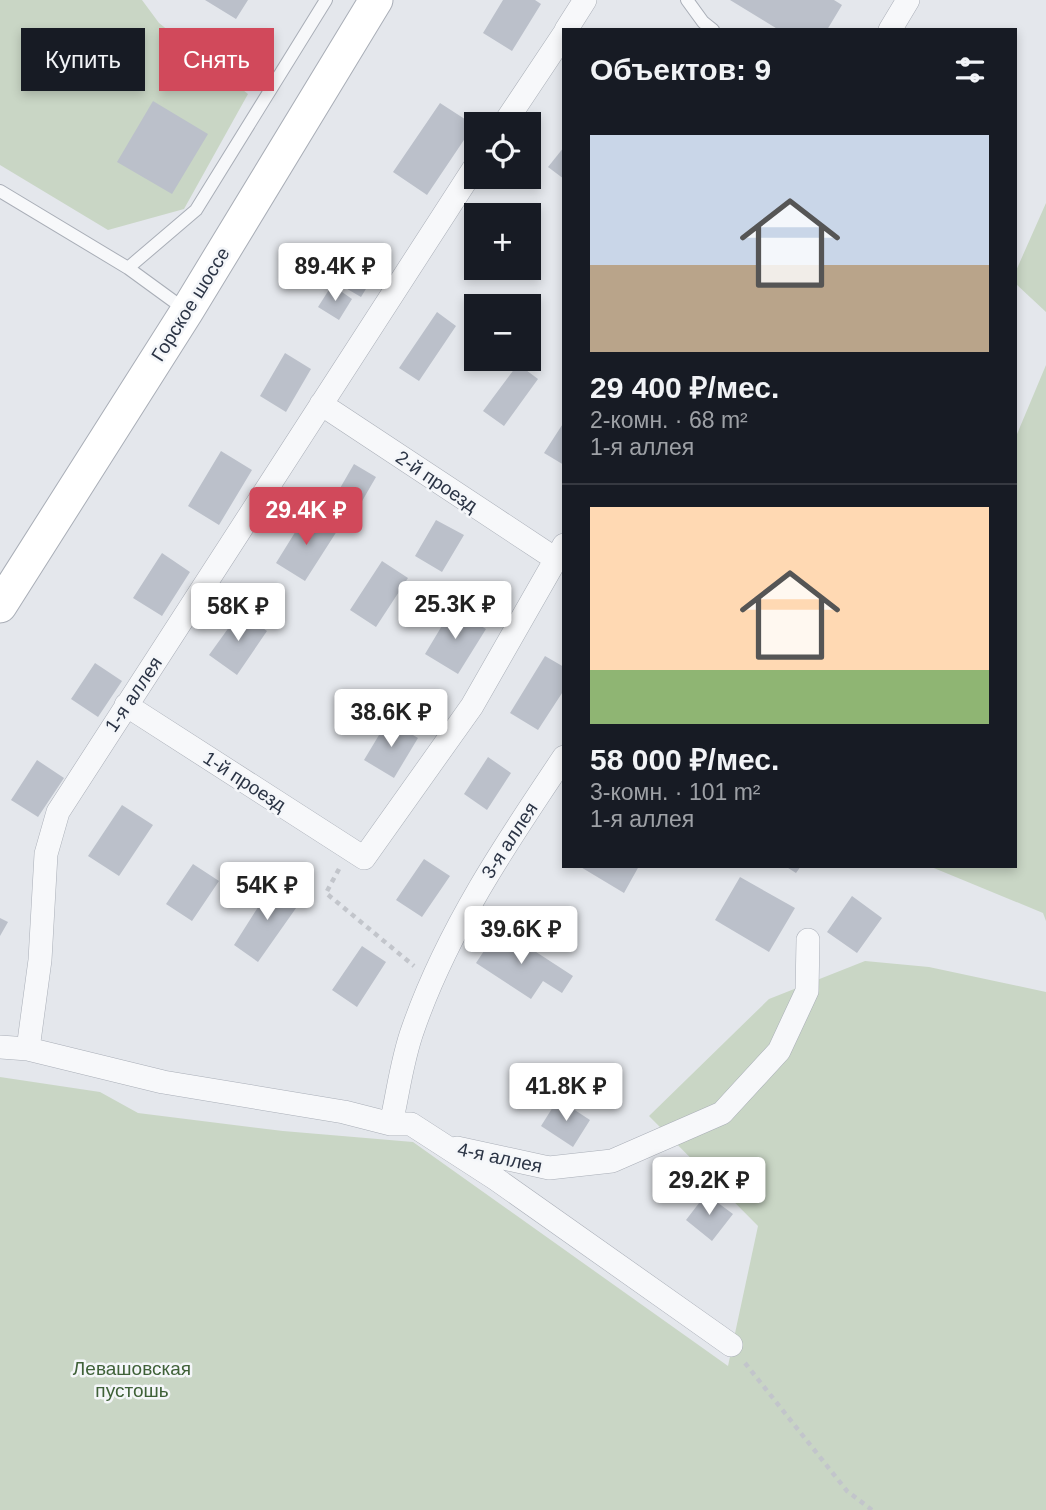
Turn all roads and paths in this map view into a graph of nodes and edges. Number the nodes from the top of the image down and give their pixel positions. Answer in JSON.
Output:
{"nodes":[{"id":1,"x":326,"y":0,"type":"edge"},
{"id":2,"x":376,"y":0,"type":"edge"},
{"id":3,"x":585,"y":0,"type":"edge"},
{"id":4,"x":687,"y":0,"type":"edge"},
{"id":5,"x":908,"y":0,"type":"edge"},
{"id":6,"x":568,"y":28,"type":"edge"},
{"id":7,"x":710,"y":28,"type":"edge"},
{"id":8,"x":891,"y":28,"type":"edge"},
{"id":9,"x":562,"y":37,"type":"edge"},
{"id":10,"x":512,"y":112,"type":"edge"},
{"id":11,"x":464,"y":184,"type":"edge"},
{"id":12,"x":0,"y":191,"type":"edge"},
{"id":13,"x":128,"y":268,"type":"junction"},
{"id":14,"x":187,"y":311,"type":"junction"},
{"id":15,"x":321,"y":404,"type":"junction"},
{"id":16,"x":559,"y":552,"type":"edge"},
{"id":17,"x":0,"y":606,"type":"edge"},
{"id":18,"x":126,"y":705,"type":"junction"},
{"id":19,"x":562,"y":760,"type":"edge"},
{"id":20,"x":337,"y":840,"type":"junction"},
{"id":21,"x":808,"y":940,"type":"dead end"},
{"id":22,"x":417,"y":968,"type":"dead end"},
{"id":23,"x":0,"y":1047,"type":"edge"},
{"id":24,"x":28,"y":1049,"type":"junction"},
{"id":25,"x":391,"y":1124,"type":"junction"},
{"id":26,"x":444,"y":1145,"type":"junction"},
{"id":27,"x":731,"y":1345,"type":"joint"},
{"id":28,"x":872,"y":1510,"type":"edge"}],
"edges":[{"from":1,"to":13,"type":"lane"},
{"from":2,"to":14,"type":"main road","name":"Горское шоссе"},
{"from":3,"to":6,"type":"street"},
{"from":4,"to":7,"type":"lane"},
{"from":5,"to":8,"type":"street"},
{"from":9,"to":10,"type":"street"},
{"from":11,"to":15,"type":"street","name":"1-я аллея"},
{"from":12,"to":13,"type":"lane"},
{"from":13,"to":14,"type":"lane"},
{"from":14,"to":17,"type":"main road","name":"Горское шоссе"},
{"from":15,"to":16,"type":"street","name":"2-й проезд"},
{"from":15,"to":18,"type":"street","name":"1-я аллея"},
{"from":16,"to":20,"type":"street","name":"1-й проезд"},
{"from":18,"to":20,"type":"street","name":"1-й проезд"},
{"from":18,"to":24,"type":"street","name":"1-я аллея"},
{"from":19,"to":25,"type":"street","name":"3-я аллея"},
{"from":20,"to":22,"type":"path"},
{"from":21,"to":26,"type":"street","name":"4-я аллея"},
{"from":23,"to":24,"type":"street"},
{"from":24,"to":25,"type":"street"},
{"from":25,"to":26,"type":"street"},
{"from":26,"to":27,"type":"street"},
{"from":27,"to":28,"type":"path"}]}
